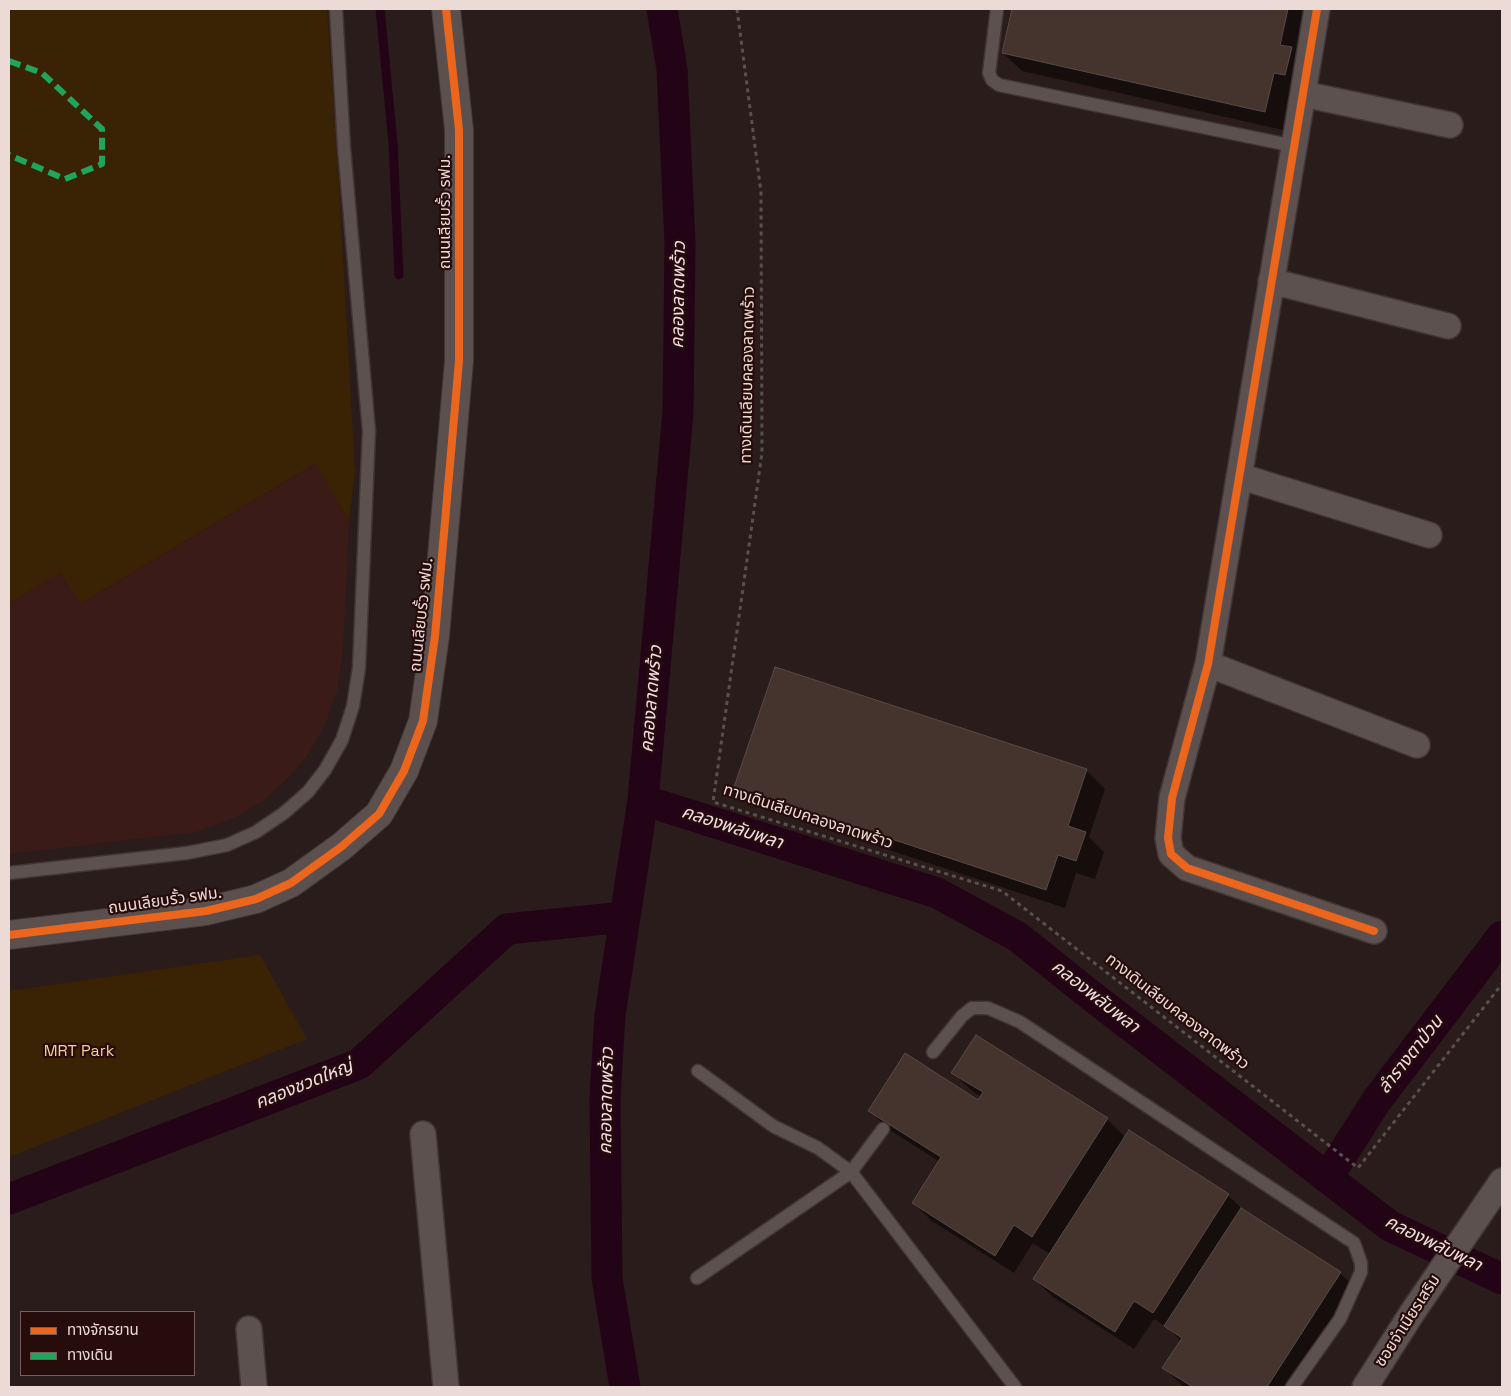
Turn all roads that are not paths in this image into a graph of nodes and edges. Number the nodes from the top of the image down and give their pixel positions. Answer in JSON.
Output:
{"nodes":[{"id":1,"x":336,"y":9,"type":"edge"},
{"id":2,"x":446,"y":9,"type":"edge"},
{"id":3,"x":997,"y":9,"type":"edge"},
{"id":4,"x":1317,"y":9,"type":"edge"},
{"id":5,"x":1303,"y":94,"type":"junction"},
{"id":6,"x":1450,"y":124,"type":"dead end"},
{"id":7,"x":1294,"y":146,"type":"junction"},
{"id":8,"x":1271,"y":281,"type":"junction"},
{"id":9,"x":1448,"y":326,"type":"dead end"},
{"id":10,"x":1239,"y":476,"type":"junction"},
{"id":11,"x":1429,"y":535,"type":"dead end"},
{"id":12,"x":1208,"y":664,"type":"junction"},
{"id":13,"x":1417,"y":745,"type":"dead end"},
{"id":14,"x":9,"y":873,"type":"edge"},
{"id":15,"x":1374,"y":931,"type":"dead end"},
{"id":16,"x":9,"y":935,"type":"edge"},
{"id":17,"x":933,"y":1052,"type":"dead end"},
{"id":18,"x":698,"y":1071,"type":"dead end"},
{"id":19,"x":883,"y":1129,"type":"dead end"},
{"id":20,"x":424,"y":1134,"type":"dead end"},
{"id":21,"x":850,"y":1172,"type":"junction"},
{"id":22,"x":1501,"y":1183,"type":"edge"},
{"id":23,"x":696,"y":1278,"type":"dead end"},
{"id":24,"x":249,"y":1329,"type":"dead end"},
{"id":25,"x":254,"y":1387,"type":"edge"},
{"id":26,"x":446,"y":1387,"type":"edge"},
{"id":27,"x":1015,"y":1387,"type":"edge"},
{"id":28,"x":1292,"y":1387,"type":"edge"},
{"id":29,"x":1365,"y":1387,"type":"edge"}],
"edges":[{"from":1,"to":14,"type":"lane"},
{"from":2,"to":16,"type":"street","name":"ถนนเลียบรั้ว รฟม."},
{"from":3,"to":7,"type":"lane"},
{"from":4,"to":5,"type":"street"},
{"from":5,"to":6,"type":"street"},
{"from":5,"to":7,"type":"street"},
{"from":7,"to":8,"type":"street"},
{"from":8,"to":9,"type":"street"},
{"from":8,"to":10,"type":"street"},
{"from":10,"to":11,"type":"street"},
{"from":10,"to":12,"type":"street"},
{"from":12,"to":13,"type":"street"},
{"from":12,"to":15,"type":"street"},
{"from":17,"to":28,"type":"lane"},
{"from":18,"to":21,"type":"lane"},
{"from":19,"to":21,"type":"lane"},
{"from":20,"to":26,"type":"street"},
{"from":21,"to":23,"type":"lane"},
{"from":21,"to":27,"type":"lane"},
{"from":22,"to":29,"type":"street","name":"ซอยจำเนียรเสริม"},
{"from":24,"to":25,"type":"street"}]}
